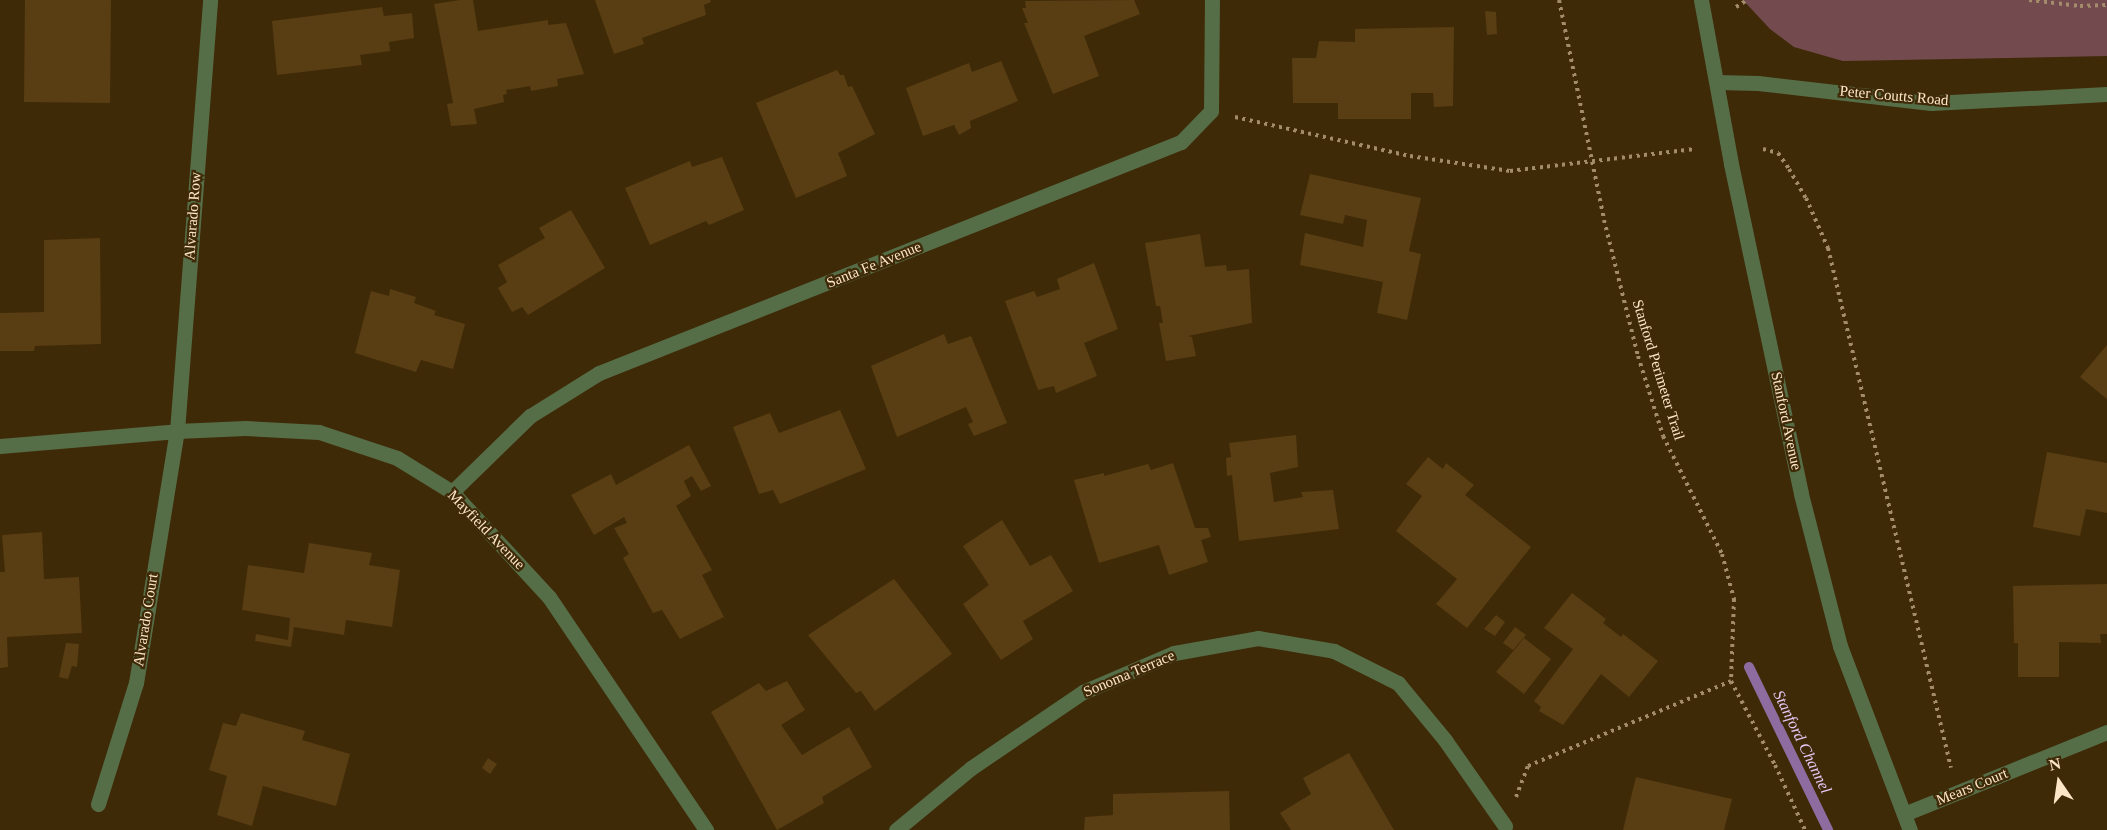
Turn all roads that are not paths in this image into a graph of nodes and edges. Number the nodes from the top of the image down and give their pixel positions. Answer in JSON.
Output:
{"nodes":[{"id":1,"x":210,"y":0,"type":"edge"},
{"id":2,"x":1212,"y":0,"type":"edge"},
{"id":3,"x":1701,"y":0,"type":"edge"},
{"id":4,"x":1717,"y":82,"type":"junction"},
{"id":5,"x":2107,"y":94,"type":"edge"},
{"id":6,"x":177,"y":431,"type":"junction"},
{"id":7,"x":0,"y":446,"type":"edge"},
{"id":8,"x":452,"y":492,"type":"junction"},
{"id":9,"x":2107,"y":732,"type":"edge"},
{"id":10,"x":98,"y":804,"type":"dead end"},
{"id":11,"x":1904,"y":814,"type":"junction"},
{"id":12,"x":1505,"y":826,"type":"road end"},
{"id":13,"x":706,"y":830,"type":"edge"},
{"id":14,"x":896,"y":830,"type":"edge"},
{"id":15,"x":1910,"y":830,"type":"edge"}],
"edges":[{"from":1,"to":6,"type":"street","name":"Alvarado Row"},
{"from":2,"to":8,"type":"street","name":"Santa Fe Avenue"},
{"from":3,"to":4,"type":"street","name":"Stanford Avenue"},
{"from":4,"to":5,"type":"street","name":"Peter Coutts Road"},
{"from":4,"to":11,"type":"street","name":"Stanford Avenue"},
{"from":6,"to":7,"type":"street","name":"Mayfield Avenue"},
{"from":6,"to":8,"type":"street","name":"Mayfield Avenue"},
{"from":6,"to":10,"type":"street","name":"Alvarado Court"},
{"from":8,"to":13,"type":"street","name":"Mayfield Avenue"},
{"from":9,"to":11,"type":"street","name":"Mears Court"},
{"from":11,"to":15,"type":"street","name":"Stanford Avenue"},
{"from":12,"to":14,"type":"street","name":"Sonoma Terrace"}]}
